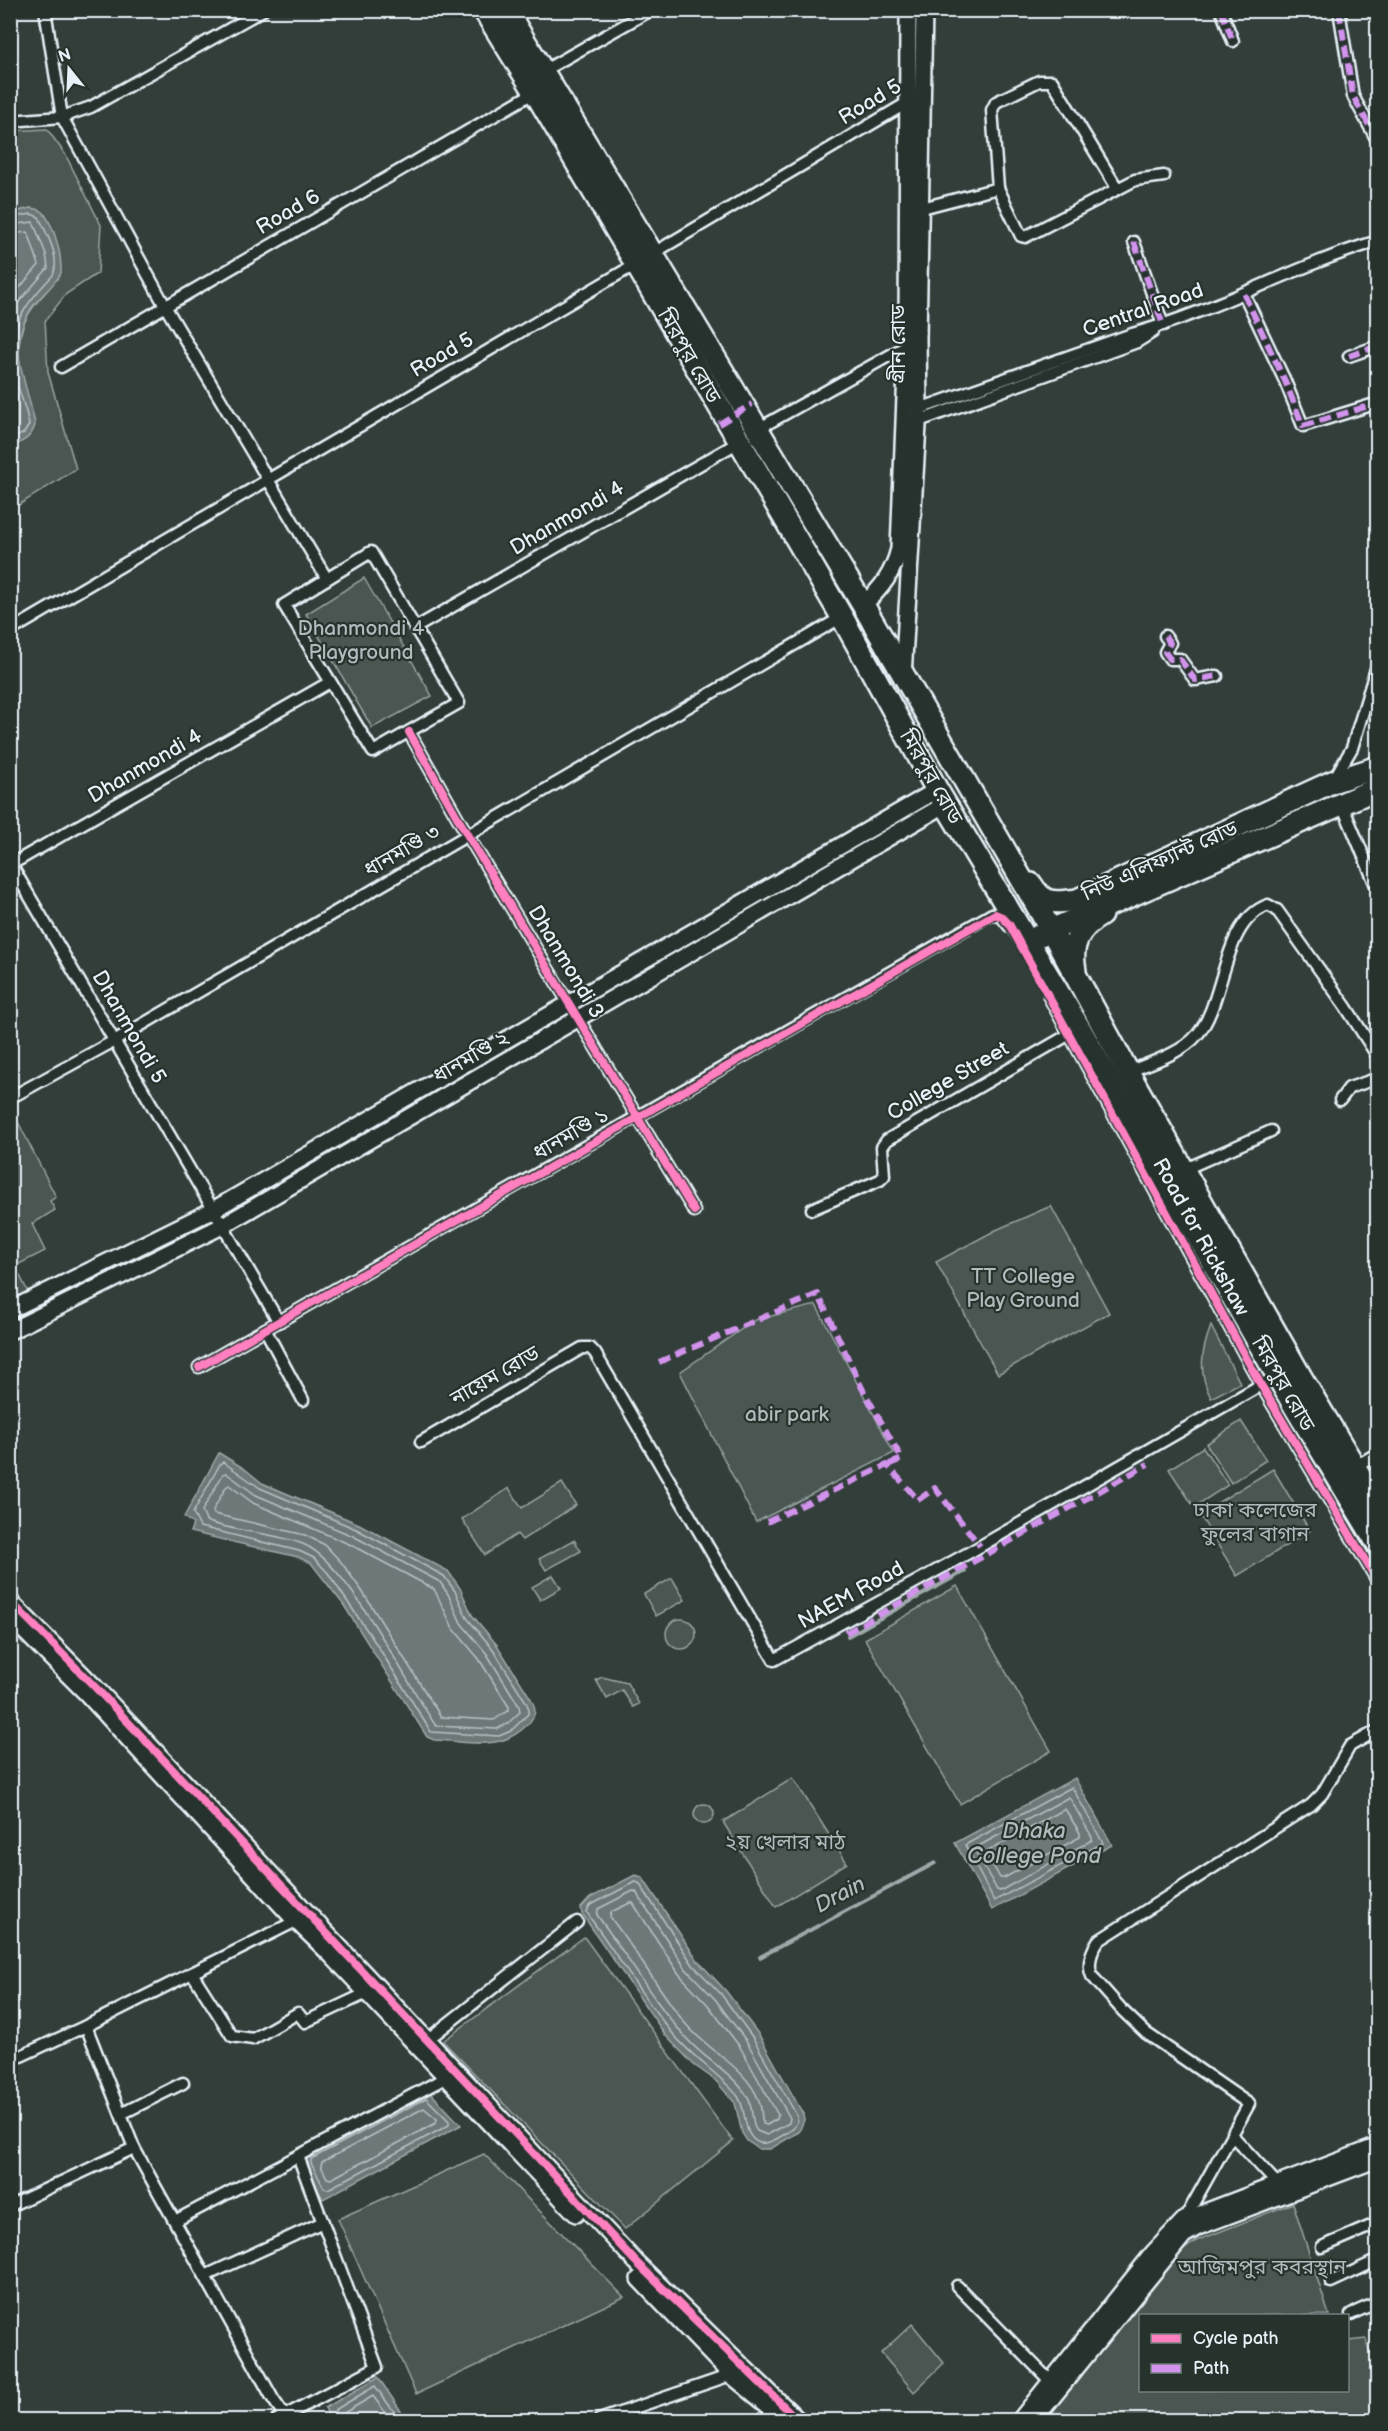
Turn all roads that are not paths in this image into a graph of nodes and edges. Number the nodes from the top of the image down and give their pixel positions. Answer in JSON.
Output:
{"nodes":[{"id":1,"x":45,"y":10,"type":"edge"},
{"id":2,"x":263,"y":10,"type":"edge"},
{"id":3,"x":484,"y":10,"type":"edge"},
{"id":4,"x":506,"y":10,"type":"edge"},
{"id":5,"x":651,"y":10,"type":"edge"},
{"id":6,"x":908,"y":10,"type":"edge"},
{"id":7,"x":924,"y":10,"type":"edge"},
{"id":8,"x":1221,"y":10,"type":"edge"},
{"id":9,"x":1339,"y":10,"type":"edge"},
{"id":10,"x":1233,"y":41,"type":"dead end"},
{"id":11,"x":543,"y":71,"type":"junction"},
{"id":12,"x":536,"y":92,"type":"junction"},
{"id":13,"x":922,"y":93,"type":"junction"},
{"id":14,"x":906,"y":104,"type":"junction"},
{"id":15,"x":63,"y":117,"type":"junction"},
{"id":16,"x":10,"y":121,"type":"edge"},
{"id":17,"x":1377,"y":142,"type":"edge"},
{"id":18,"x":1164,"y":176,"type":"dead end"},
{"id":19,"x":998,"y":188,"type":"junction"},
{"id":20,"x":1117,"y":188,"type":"junction"},
{"id":21,"x":922,"y":208,"type":"junction"},
{"id":22,"x":1377,"y":241,"type":"edge"},
{"id":23,"x":1134,"y":242,"type":"dead end"},
{"id":24,"x":644,"y":259,"type":"junction"},
{"id":25,"x":1244,"y":294,"type":"junction"},
{"id":26,"x":165,"y":306,"type":"junction"},
{"id":27,"x":1163,"y":326,"type":"junction"},
{"id":28,"x":912,"y":342,"type":"junction"},
{"id":29,"x":1377,"y":346,"type":"edge"},
{"id":30,"x":1349,"y":356,"type":"dead end"},
{"id":31,"x":61,"y":367,"type":"dead end"},
{"id":32,"x":1377,"y":403,"type":"edge"},
{"id":33,"x":919,"y":415,"type":"junction"},
{"id":34,"x":758,"y":429,"type":"junction"},
{"id":35,"x":739,"y":442,"type":"junction"},
{"id":36,"x":268,"y":481,"type":"junction"},
{"id":37,"x":327,"y":579,"type":"junction"},
{"id":38,"x":863,"y":605,"type":"junction"},
{"id":39,"x":842,"y":617,"type":"junction"},
{"id":40,"x":415,"y":628,"type":"junction"},
{"id":41,"x":10,"y":631,"type":"edge"},
{"id":42,"x":1165,"y":636,"type":"dead end"},
{"id":43,"x":1377,"y":662,"type":"edge"},
{"id":44,"x":1217,"y":676,"type":"dead end"},
{"id":45,"x":903,"y":677,"type":"junction"},
{"id":46,"x":330,"y":682,"type":"junction"},
{"id":47,"x":409,"y":732,"type":"junction"},
{"id":48,"x":1377,"y":767,"type":"edge"},
{"id":49,"x":962,"y":778,"type":"junction"},
{"id":50,"x":1332,"y":782,"type":"junction"},
{"id":51,"x":1377,"y":788,"type":"edge"},
{"id":52,"x":941,"y":797,"type":"junction"},
{"id":53,"x":1341,"y":802,"type":"junction"},
{"id":54,"x":468,"y":836,"type":"junction"},
{"id":55,"x":11,"y":864,"type":"edge"},
{"id":56,"x":1377,"y":890,"type":"edge"},
{"id":57,"x":1137,"y":892,"type":"junction"},
{"id":58,"x":1051,"y":930,"type":"junction"},
{"id":59,"x":1029,"y":941,"type":"junction"},
{"id":60,"x":1076,"y":977,"type":"junction"},
{"id":61,"x":570,"y":1003,"type":"junction"},
{"id":62,"x":579,"y":1018,"type":"junction"},
{"id":63,"x":1075,"y":1031,"type":"junction"},
{"id":64,"x":114,"y":1041,"type":"junction"},
{"id":65,"x":1376,"y":1054,"type":"edge"},
{"id":66,"x":1128,"y":1072,"type":"junction"},
{"id":67,"x":1377,"y":1078,"type":"edge"},
{"id":68,"x":10,"y":1098,"type":"edge"},
{"id":69,"x":1340,"y":1100,"type":"dead end"},
{"id":70,"x":638,"y":1116,"type":"junction"},
{"id":71,"x":1271,"y":1131,"type":"dead end"},
{"id":72,"x":1183,"y":1170,"type":"junction"},
{"id":73,"x":812,"y":1209,"type":"dead end"},
{"id":74,"x":213,"y":1210,"type":"junction"},
{"id":75,"x":694,"y":1211,"type":"dead end"},
{"id":76,"x":222,"y":1226,"type":"junction"},
{"id":77,"x":10,"y":1310,"type":"edge"},
{"id":78,"x":279,"y":1322,"type":"junction"},
{"id":79,"x":265,"y":1329,"type":"junction"},
{"id":80,"x":10,"y":1331,"type":"edge"},
{"id":81,"x":590,"y":1348,"type":"joint"},
{"id":82,"x":199,"y":1367,"type":"dead end"},
{"id":83,"x":1278,"y":1375,"type":"junction"},
{"id":84,"x":303,"y":1400,"type":"dead end"},
{"id":85,"x":421,"y":1442,"type":"dead end"},
{"id":86,"x":1377,"y":1453,"type":"edge"},
{"id":87,"x":1354,"y":1467,"type":"junction"},
{"id":88,"x":1377,"y":1506,"type":"edge"},
{"id":89,"x":1377,"y":1544,"type":"edge"},
{"id":90,"x":1377,"y":1582,"type":"edge"},
{"id":91,"x":11,"y":1601,"type":"edge"},
{"id":92,"x":10,"y":1617,"type":"edge"},
{"id":93,"x":91,"y":1690,"type":"junction"},
{"id":94,"x":1377,"y":1730,"type":"edge"},
{"id":95,"x":296,"y":1921,"type":"junction"},
{"id":96,"x":577,"y":1922,"type":"dead end"},
{"id":97,"x":331,"y":1947,"type":"junction"},
{"id":98,"x":192,"y":1973,"type":"junction"},
{"id":99,"x":367,"y":1993,"type":"junction"},
{"id":100,"x":86,"y":2026,"type":"junction"},
{"id":101,"x":421,"y":2044,"type":"junction"},
{"id":102,"x":10,"y":2061,"type":"edge"},
{"id":103,"x":445,"y":2078,"type":"junction"},
{"id":104,"x":183,"y":2083,"type":"dead end"},
{"id":105,"x":121,"y":2114,"type":"junction"},
{"id":106,"x":1232,"y":2134,"type":"junction"},
{"id":107,"x":1377,"y":2146,"type":"edge"},
{"id":108,"x":134,"y":2148,"type":"junction"},
{"id":109,"x":298,"y":2156,"type":"junction"},
{"id":110,"x":1377,"y":2159,"type":"edge"},
{"id":111,"x":548,"y":2178,"type":"junction"},
{"id":112,"x":1281,"y":2189,"type":"junction"},
{"id":113,"x":10,"y":2206,"type":"edge"},
{"id":114,"x":1184,"y":2220,"type":"junction"},
{"id":115,"x":175,"y":2222,"type":"junction"},
{"id":116,"x":323,"y":2222,"type":"junction"},
{"id":117,"x":1377,"y":2223,"type":"edge"},
{"id":118,"x":1322,"y":2247,"type":"dead end"},
{"id":119,"x":1377,"y":2260,"type":"edge"},
{"id":120,"x":205,"y":2276,"type":"junction"},
{"id":121,"x":1331,"y":2282,"type":"dead end"},
{"id":122,"x":957,"y":2286,"type":"dead end"},
{"id":123,"x":1377,"y":2302,"type":"edge"},
{"id":124,"x":1351,"y":2314,"type":"dead end"},
{"id":125,"x":735,"y":2370,"type":"junction"},
{"id":126,"x":1051,"y":2382,"type":"junction"},
{"id":127,"x":285,"y":2419,"type":"edge"},
{"id":128,"x":599,"y":2421,"type":"edge"},
{"id":129,"x":786,"y":2421,"type":"edge"},
{"id":130,"x":798,"y":2421,"type":"edge"},
{"id":131,"x":1020,"y":2421,"type":"edge"},
{"id":132,"x":1034,"y":2421,"type":"edge"}],
"edges":[{"from":1,"to":15,"type":"street"},
{"from":2,"to":15,"type":"street"},
{"from":3,"to":12,"type":"highway","name":"মিরপুর রোড"},
{"from":4,"to":11,"type":"highway","name":"মিরপুর রোড"},
{"from":5,"to":11,"type":"street"},
{"from":6,"to":14,"type":"main road","name":"গ্রীন রোড"},
{"from":7,"to":13,"type":"main road","name":"গ্রীন রোড"},
{"from":8,"to":10,"type":"street"},
{"from":9,"to":17,"type":"street"},
{"from":11,"to":24,"type":"highway","name":"মিরপুর রোড"},
{"from":12,"to":24,"type":"highway","name":"মিরপুর রোড"},
{"from":12,"to":26,"type":"street","name":"Road 6"},
{"from":13,"to":14,"type":"street","name":"Road 5"},
{"from":13,"to":21,"type":"main road","name":"গ্রীন রোড"},
{"from":14,"to":24,"type":"street","name":"Road 5"},
{"from":14,"to":28,"type":"main road","name":"গ্রীন রোড"},
{"from":15,"to":16,"type":"street"},
{"from":15,"to":26,"type":"street"},
{"from":18,"to":20,"type":"street"},
{"from":19,"to":20,"type":"street"},
{"from":19,"to":20,"type":"street"},
{"from":19,"to":21,"type":"street"},
{"from":21,"to":28,"type":"main road","name":"গ্রীন রোড"},
{"from":22,"to":25,"type":"street","name":"Central Road"},
{"from":23,"to":27,"type":"street"},
{"from":24,"to":34,"type":"highway","name":"মিরপুর রোড"},
{"from":24,"to":35,"type":"highway","name":"মিরপুর রোড"},
{"from":24,"to":36,"type":"street","name":"Road 5"},
{"from":25,"to":27,"type":"street","name":"Central Road"},
{"from":25,"to":32,"type":"street"},
{"from":26,"to":31,"type":"street","name":"Road 6"},
{"from":26,"to":36,"type":"street"},
{"from":27,"to":33,"type":"street","name":"Central Road"},
{"from":28,"to":33,"type":"main road","name":"গ্রীন রোড"},
{"from":28,"to":34,"type":"street"},
{"from":28,"to":38,"type":"main road","name":"গ্রীন রোড"},
{"from":29,"to":30,"type":"street"},
{"from":33,"to":45,"type":"main road","name":"গ্রীন রোড"},
{"from":34,"to":38,"type":"highway","name":"মিরপুর রোড"},
{"from":35,"to":39,"type":"highway","name":"মিরপুর রোড"},
{"from":35,"to":40,"type":"street","name":"Dhanmondi 4"},
{"from":36,"to":37,"type":"street"},
{"from":36,"to":41,"type":"street","name":"Road 5"},
{"from":37,"to":40,"type":"street"},
{"from":37,"to":46,"type":"street"},
{"from":38,"to":39,"type":"highway"},
{"from":38,"to":45,"type":"highway","name":"মিরপুর রোড"},
{"from":39,"to":52,"type":"highway","name":"মিরপুর রোড"},
{"from":39,"to":54,"type":"street","name":"ধানমণ্ডি ৩"},
{"from":40,"to":47,"type":"street"},
{"from":42,"to":44,"type":"street"},
{"from":43,"to":50,"type":"street"},
{"from":45,"to":49,"type":"highway","name":"মিরপুর রোড"},
{"from":46,"to":47,"type":"street"},
{"from":46,"to":55,"type":"street","name":"Dhanmondi 4"},
{"from":47,"to":54,"type":"street","name":"Dhanmondi 3"},
{"from":48,"to":50,"type":"highway","name":"নিউ এলিফ্যান্ট রোড"},
{"from":49,"to":50,"type":"highway","name":"নিউ এলিফ্যান্ট রোড"},
{"from":49,"to":58,"type":"highway","name":"মিরপুর রোড"},
{"from":51,"to":53,"type":"highway","name":"নিউ এলিফ্যান্ট রোড"},
{"from":52,"to":59,"type":"highway","name":"মিরপুর রোড"},
{"from":52,"to":61,"type":"main road","name":"ধানমণ্ডি ২"},
{"from":52,"to":62,"type":"main road","name":"ধানমণ্ডি ২"},
{"from":53,"to":56,"type":"street"},
{"from":53,"to":57,"type":"highway","name":"নিউ এলিফ্যান্ট রোড"},
{"from":54,"to":61,"type":"street","name":"Dhanmondi 3"},
{"from":54,"to":64,"type":"street","name":"ধানমণ্ডি ৩"},
{"from":55,"to":64,"type":"street","name":"Dhanmondi 5"},
{"from":57,"to":58,"type":"highway","name":"নিউ এলিফ্যান্ট রোড"},
{"from":57,"to":60,"type":"highway"},
{"from":58,"to":59,"type":"highway","name":"নিউ এলিফ্যান্ট রোড"},
{"from":58,"to":60,"type":"highway","name":"মিরপুর রোড"},
{"from":59,"to":63,"type":"highway","name":"মিরপুর রোড"},
{"from":60,"to":66,"type":"highway","name":"মিরপুর রোড"},
{"from":61,"to":62,"type":"street","name":"Dhanmondi 3"},
{"from":61,"to":74,"type":"main road","name":"ধানমণ্ডি ২"},
{"from":62,"to":70,"type":"street","name":"Dhanmondi 3"},
{"from":62,"to":76,"type":"main road","name":"ধানমণ্ডি ২"},
{"from":63,"to":70,"type":"street","name":"ধানমণ্ডি ১"},
{"from":63,"to":73,"type":"street","name":"College Street"},
{"from":63,"to":83,"type":"highway","name":"মিরপুর রোড"},
{"from":64,"to":68,"type":"street","name":"ধানমণ্ডি ৩"},
{"from":64,"to":74,"type":"street","name":"Dhanmondi 5"},
{"from":65,"to":66,"type":"street"},
{"from":66,"to":72,"type":"highway","name":"মিরপুর রোড"},
{"from":67,"to":69,"type":"street"},
{"from":70,"to":75,"type":"street","name":"Dhanmondi 3"},
{"from":70,"to":78,"type":"street","name":"ধানমণ্ডি ১"},
{"from":71,"to":72,"type":"street"},
{"from":72,"to":83,"type":"highway","name":"মিরপুর রোড"},
{"from":74,"to":76,"type":"street"},
{"from":74,"to":77,"type":"main road","name":"ধানমণ্ডি ২"},
{"from":76,"to":78,"type":"street"},
{"from":76,"to":80,"type":"main road","name":"ধানমণ্ডি ২"},
{"from":78,"to":79,"type":"street","name":"ধানমণ্ডি ১"},
{"from":79,"to":82,"type":"street","name":"ধানমণ্ডি ১"},
{"from":79,"to":84,"type":"street"},
{"from":81,"to":83,"type":"street","name":"NAEM Road"},
{"from":81,"to":85,"type":"street","name":"নায়েম রোড"},
{"from":83,"to":87,"type":"highway","name":"মিরপুর রোড"},
{"from":83,"to":89,"type":"highway","name":"মিরপুর রোড"},
{"from":83,"to":90,"type":"street"},
{"from":86,"to":87,"type":"street"},
{"from":87,"to":88,"type":"highway","name":"মিরপুর রোড"},
{"from":91,"to":93,"type":"main road"},
{"from":92,"to":93,"type":"main road"},
{"from":93,"to":95,"type":"main road"},
{"from":93,"to":97,"type":"main road"},
{"from":94,"to":106,"type":"street"},
{"from":95,"to":97,"type":"main road"},
{"from":95,"to":98,"type":"street"},
{"from":96,"to":101,"type":"street"},
{"from":97,"to":99,"type":"main road"},
{"from":97,"to":101,"type":"main road"},
{"from":98,"to":99,"type":"street"},
{"from":98,"to":100,"type":"street"},
{"from":99,"to":101,"type":"main road"},
{"from":100,"to":102,"type":"street"},
{"from":100,"to":105,"type":"street"},
{"from":101,"to":103,"type":"main road"},
{"from":101,"to":111,"type":"main road"},
{"from":103,"to":109,"type":"street"},
{"from":103,"to":111,"type":"main road"},
{"from":104,"to":105,"type":"street"},
{"from":105,"to":108,"type":"street"},
{"from":106,"to":112,"type":"street"},
{"from":106,"to":114,"type":"street"},
{"from":107,"to":112,"type":"main road"},
{"from":108,"to":113,"type":"street"},
{"from":108,"to":115,"type":"street"},
{"from":109,"to":115,"type":"street"},
{"from":109,"to":116,"type":"street"},
{"from":110,"to":112,"type":"main road"},
{"from":111,"to":125,"type":"main road"},
{"from":112,"to":114,"type":"main road"},
{"from":112,"to":132,"type":"main road"},
{"from":114,"to":126,"type":"main road"},
{"from":115,"to":120,"type":"street"},
{"from":116,"to":120,"type":"street"},
{"from":116,"to":127,"type":"street"},
{"from":117,"to":118,"type":"street"},
{"from":119,"to":121,"type":"street"},
{"from":120,"to":127,"type":"street"},
{"from":122,"to":126,"type":"street"},
{"from":123,"to":124,"type":"street"},
{"from":125,"to":128,"type":"street"},
{"from":125,"to":129,"type":"main road"},
{"from":125,"to":130,"type":"main road"},
{"from":126,"to":131,"type":"main road"}]}
